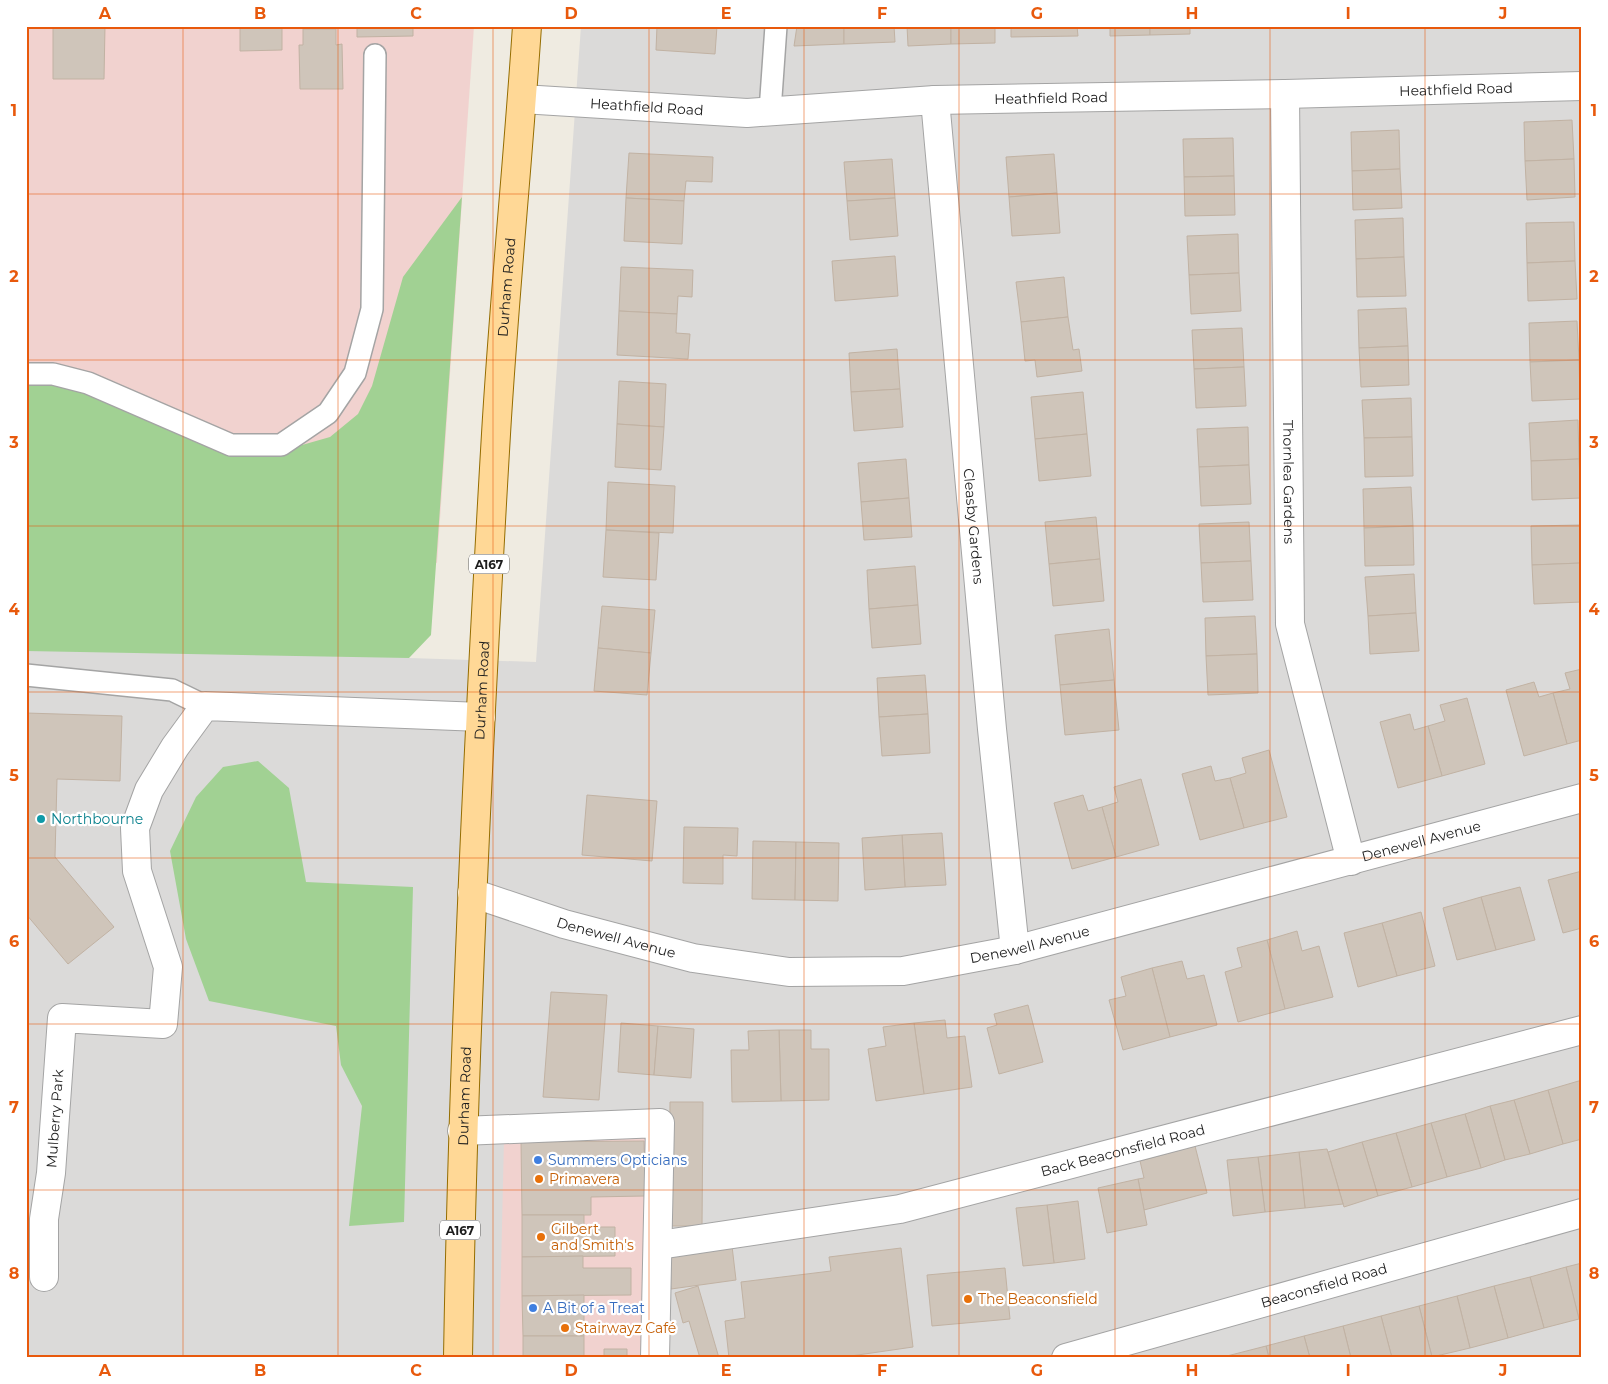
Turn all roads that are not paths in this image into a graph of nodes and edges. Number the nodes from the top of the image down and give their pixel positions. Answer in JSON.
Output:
{"nodes":[{"id":1,"x":527,"y":26,"type":"edge"},
{"id":2,"x":776,"y":26,"type":"edge"},
{"id":3,"x":375,"y":55,"type":"dead end"},
{"id":4,"x":1582,"y":86,"type":"edge"},
{"id":5,"x":1285,"y":94,"type":"junction"},
{"id":6,"x":522,"y":99,"type":"junction"},
{"id":7,"x":935,"y":100,"type":"junction"},
{"id":8,"x":770,"y":111,"type":"junction"},
{"id":9,"x":26,"y":374,"type":"edge"},
{"id":10,"x":26,"y":675,"type":"edge"},
{"id":11,"x":205,"y":706,"type":"junction"},
{"id":12,"x":481,"y":717,"type":"junction"},
{"id":13,"x":1582,"y":798,"type":"edge"},
{"id":14,"x":1351,"y":861,"type":"junction"},
{"id":15,"x":472,"y":893,"type":"junction"},
{"id":16,"x":1015,"y":950,"type":"junction"},
{"id":17,"x":1582,"y":1030,"type":"edge"},
{"id":18,"x":462,"y":1131,"type":"junction"},
{"id":19,"x":1582,"y":1213,"type":"edge"},
{"id":20,"x":35,"y":1218,"type":"edge"},
{"id":21,"x":658,"y":1245,"type":"junction"},
{"id":22,"x":44,"y":1277,"type":"dead end"},
{"id":23,"x":458,"y":1358,"type":"edge"},
{"id":24,"x":655,"y":1358,"type":"edge"},
{"id":25,"x":1066,"y":1358,"type":"edge"}],
"edges":[{"from":1,"to":6,"type":"main road","name":"Durham Road","number":"A167"},
{"from":2,"to":8,"type":"lane"},
{"from":3,"to":9,"type":"lane"},
{"from":4,"to":5,"type":"street","name":"Heathfield Road"},
{"from":5,"to":7,"type":"street","name":"Heathfield Road"},
{"from":5,"to":14,"type":"street","name":"Thornlea Gardens"},
{"from":6,"to":8,"type":"street","name":"Heathfield Road"},
{"from":6,"to":12,"type":"main road","name":"Durham Road","number":"A167"},
{"from":7,"to":8,"type":"street","name":"Heathfield Road"},
{"from":7,"to":16,"type":"street","name":"Cleasby Gardens"},
{"from":10,"to":11,"type":"lane"},
{"from":11,"to":12,"type":"street"},
{"from":11,"to":20,"type":"street","name":"Mulberry Park"},
{"from":12,"to":15,"type":"main road","name":"Durham Road","number":"A167"},
{"from":13,"to":14,"type":"street","name":"Denewell Avenue"},
{"from":14,"to":16,"type":"street","name":"Denewell Avenue"},
{"from":15,"to":16,"type":"street","name":"Denewell Avenue"},
{"from":15,"to":18,"type":"main road","name":"Durham Road","number":"A167"},
{"from":17,"to":21,"type":"street","name":"Back Beaconsfield Road"},
{"from":18,"to":21,"type":"street"},
{"from":18,"to":23,"type":"main road","name":"Durham Road","number":"A167"},
{"from":19,"to":25,"type":"street","name":"Beaconsfield Road"},
{"from":20,"to":22,"type":"street","name":"Mulberry Park"},
{"from":21,"to":24,"type":"street"}]}
